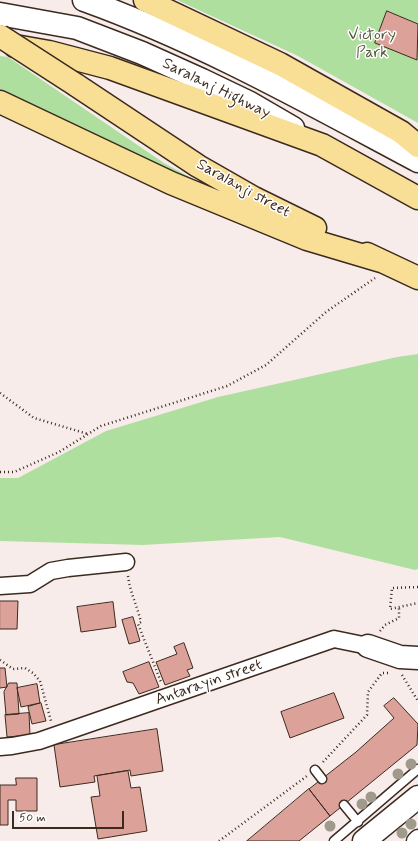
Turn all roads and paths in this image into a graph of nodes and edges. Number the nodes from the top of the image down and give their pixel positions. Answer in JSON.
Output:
{"nodes":[{"id":1,"x":84,"y":0,"type":"edge"},
{"id":2,"x":144,"y":0,"type":"edge"},
{"id":3,"x":0,"y":14,"type":"edge"},
{"id":4,"x":0,"y":36,"type":"edge"},
{"id":5,"x":0,"y":44,"type":"edge"},
{"id":6,"x":0,"y":102,"type":"edge"},
{"id":7,"x":322,"y":145,"type":"junction"},
{"id":8,"x":418,"y":146,"type":"edge"},
{"id":9,"x":418,"y":162,"type":"edge"},
{"id":10,"x":418,"y":198,"type":"edge"},
{"id":11,"x":386,"y":263,"type":"junction"},
{"id":12,"x":418,"y":278,"type":"edge"},
{"id":13,"x":0,"y":393,"type":"edge"},
{"id":14,"x":88,"y":434,"type":"junction"},
{"id":15,"x":0,"y":472,"type":"edge"},
{"id":16,"x":126,"y":562,"type":"joint"},
{"id":17,"x":0,"y":586,"type":"edge"},
{"id":18,"x":418,"y":587,"type":"edge"},
{"id":19,"x":418,"y":603,"type":"edge"},
{"id":20,"x":399,"y":608,"type":"junction"},
{"id":21,"x":385,"y":626,"type":"dead end"},
{"id":22,"x":368,"y":646,"type":"joint"},
{"id":23,"x":418,"y":658,"type":"edge"},
{"id":24,"x":0,"y":660,"type":"edge"},
{"id":25,"x":394,"y":672,"type":"dead end"},
{"id":26,"x":400,"y":672,"type":"dead end"},
{"id":27,"x":168,"y":698,"type":"junction"},
{"id":28,"x":418,"y":701,"type":"edge"},
{"id":29,"x":50,"y":717,"type":"dead end"},
{"id":30,"x":0,"y":747,"type":"edge"},
{"id":31,"x":418,"y":769,"type":"edge"},
{"id":32,"x":315,"y":770,"type":"junction"},
{"id":33,"x":322,"y":779,"type":"dead end"},
{"id":34,"x":418,"y":797,"type":"edge"},
{"id":35,"x":344,"y":805,"type":"dead end"},
{"id":36,"x":361,"y":831,"type":"edge"},
{"id":37,"x":418,"y":838,"type":"edge"},
{"id":38,"x":219,"y":841,"type":"edge"},
{"id":39,"x":334,"y":841,"type":"edge"},
{"id":40,"x":414,"y":841,"type":"edge"}],
"edges":[{"from":1,"to":9,"type":"main road","name":"Saralanj Highway"},
{"from":2,"to":8,"type":"main road"},
{"from":3,"to":7,"type":"main road","name":"Saralanj Highway"},
{"from":4,"to":11,"type":"main road","name":"Saralanji street","bridge":true},
{"from":5,"to":7,"type":"main road"},
{"from":6,"to":11,"type":"main road"},
{"from":7,"to":10,"type":"main road","name":"Saralanj Highway"},
{"from":11,"to":12,"type":"main road","name":"Saralanji street"},
{"from":11,"to":14,"type":"path"},
{"from":13,"to":14,"type":"path"},
{"from":14,"to":15,"type":"path"},
{"from":16,"to":17,"type":"street"},
{"from":16,"to":27,"type":"path"},
{"from":18,"to":20,"type":"path"},
{"from":19,"to":20,"type":"path"},
{"from":20,"to":21,"type":"path"},
{"from":22,"to":23,"type":"main road","name":"Antarayin street"},
{"from":22,"to":27,"type":"street","name":"Antarayin street"},
{"from":24,"to":29,"type":"path"},
{"from":25,"to":32,"type":"path"},
{"from":26,"to":28,"type":"path"},
{"from":27,"to":30,"type":"street","name":"Antarayin street"},
{"from":31,"to":36,"type":"lane"},
{"from":32,"to":33,"type":"lane"},
{"from":32,"to":38,"type":"path"},
{"from":34,"to":36,"type":"main road"},
{"from":35,"to":36,"type":"lane"},
{"from":36,"to":39,"type":"lane"},
{"from":37,"to":40,"type":"street"}]}
